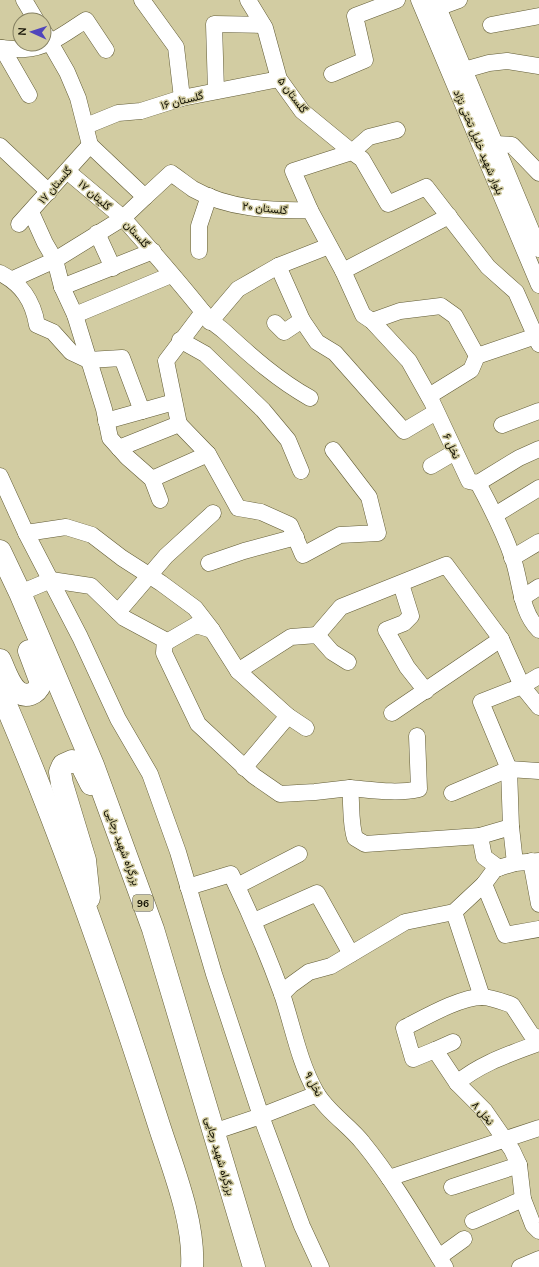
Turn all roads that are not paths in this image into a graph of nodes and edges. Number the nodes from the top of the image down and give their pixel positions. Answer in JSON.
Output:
{"nodes":[{"id":1,"x":24,"y":0,"type":"edge"},
{"id":2,"x":142,"y":0,"type":"edge"},
{"id":3,"x":248,"y":0,"type":"edge"},
{"id":4,"x":397,"y":0,"type":"edge"},
{"id":5,"x":459,"y":0,"type":"edge"},
{"id":6,"x":429,"y":5,"type":"edge"},
{"id":7,"x":31,"y":12,"type":"edge"},
{"id":8,"x":539,"y":16,"type":"edge"},
{"id":9,"x":263,"y":25,"type":"junction"},
{"id":10,"x":492,"y":26,"type":"dead end"},
{"id":11,"x":52,"y":35,"type":"edge"},
{"id":12,"x":52,"y":45,"type":"edge"},
{"id":13,"x":1,"y":48,"type":"edge"},
{"id":14,"x":12,"y":48,"type":"edge"},
{"id":15,"x":106,"y":50,"type":"dead end"},
{"id":16,"x":539,"y":66,"type":"edge"},
{"id":17,"x":464,"y":70,"type":"junction"},
{"id":18,"x":332,"y":74,"type":"dead end"},
{"id":19,"x":279,"y":79,"type":"junction"},
{"id":20,"x":216,"y":91,"type":"junction"},
{"id":21,"x":29,"y":95,"type":"dead end"},
{"id":22,"x":182,"y":98,"type":"junction"},
{"id":23,"x":86,"y":126,"type":"junction"},
{"id":24,"x":397,"y":130,"type":"dead end"},
{"id":25,"x":495,"y":144,"type":"junction"},
{"id":26,"x":90,"y":145,"type":"junction"},
{"id":27,"x":0,"y":146,"type":"edge"},
{"id":28,"x":352,"y":152,"type":"junction"},
{"id":29,"x":68,"y":171,"type":"junction"},
{"id":30,"x":539,"y":173,"type":"edge"},
{"id":31,"x":49,"y":192,"type":"junction"},
{"id":32,"x":209,"y":196,"type":"junction"},
{"id":33,"x":146,"y":197,"type":"junction"},
{"id":34,"x":310,"y":210,"type":"junction"},
{"id":35,"x":31,"y":212,"type":"junction"},
{"id":36,"x":449,"y":216,"type":"junction"},
{"id":37,"x":122,"y":218,"type":"junction"},
{"id":38,"x":19,"y":224,"type":"dead end"},
{"id":39,"x":97,"y":233,"type":"junction"},
{"id":40,"x":329,"y":246,"type":"junction"},
{"id":41,"x":539,"y":249,"type":"edge"},
{"id":42,"x":153,"y":250,"type":"junction"},
{"id":43,"x":199,"y":251,"type":"dead end"},
{"id":44,"x":55,"y":260,"type":"junction"},
{"id":45,"x":278,"y":266,"type":"junction"},
{"id":46,"x":113,"y":268,"type":"junction"},
{"id":47,"x":343,"y":271,"type":"junction"},
{"id":48,"x":171,"y":275,"type":"junction"},
{"id":49,"x":6,"y":276,"type":"edge"},
{"id":50,"x":539,"y":285,"type":"edge"},
{"id":51,"x":62,"y":287,"type":"junction"},
{"id":52,"x":75,"y":315,"type":"junction"},
{"id":53,"x":206,"y":317,"type":"junction"},
{"id":54,"x":302,"y":320,"type":"junction"},
{"id":55,"x":372,"y":321,"type":"junction"},
{"id":56,"x":275,"y":323,"type":"dead end"},
{"id":57,"x":180,"y":340,"type":"junction"},
{"id":58,"x":537,"y":340,"type":"edge"},
{"id":59,"x":477,"y":356,"type":"junction"},
{"id":60,"x":88,"y":360,"type":"junction"},
{"id":61,"x":429,"y":396,"type":"junction"},
{"id":62,"x":310,"y":398,"type":"dead end"},
{"id":63,"x":174,"y":402,"type":"junction"},
{"id":64,"x":142,"y":410,"type":"junction"},
{"id":65,"x":539,"y":411,"type":"edge"},
{"id":66,"x":436,"y":412,"type":"junction"},
{"id":67,"x":106,"y":421,"type":"junction"},
{"id":68,"x":179,"y":424,"type":"junction"},
{"id":69,"x":502,"y":425,"type":"dead end"},
{"id":70,"x":119,"y":448,"type":"junction"},
{"id":71,"x":539,"y":449,"type":"edge"},
{"id":72,"x":333,"y":450,"type":"dead end"},
{"id":73,"x":454,"y":452,"type":"junction"},
{"id":74,"x":208,"y":454,"type":"junction"},
{"id":75,"x":431,"y":466,"type":"dead end"},
{"id":76,"x":301,"y":471,"type":"dead end"},
{"id":77,"x":0,"y":476,"type":"edge"},
{"id":78,"x":152,"y":479,"type":"junction"},
{"id":79,"x":478,"y":482,"type":"junction"},
{"id":80,"x":539,"y":488,"type":"edge"},
{"id":81,"x":160,"y":500,"type":"dead end"},
{"id":82,"x":213,"y":513,"type":"dead end"},
{"id":83,"x":495,"y":515,"type":"junction"},
{"id":84,"x":26,"y":532,"type":"junction"},
{"id":85,"x":296,"y":537,"type":"junction"},
{"id":86,"x":539,"y":542,"type":"edge"},
{"id":87,"x":0,"y":550,"type":"edge"},
{"id":88,"x":512,"y":558,"type":"junction"},
{"id":89,"x":209,"y":563,"type":"dead end"},
{"id":90,"x":148,"y":576,"type":"junction"},
{"id":91,"x":51,"y":580,"type":"junction"},
{"id":92,"x":0,"y":583,"type":"edge"},
{"id":93,"x":401,"y":584,"type":"junction"},
{"id":94,"x":539,"y":587,"type":"edge"},
{"id":95,"x":20,"y":593,"type":"junction"},
{"id":96,"x":522,"y":598,"type":"junction"},
{"id":97,"x":118,"y":612,"type":"junction"},
{"id":98,"x":212,"y":630,"type":"junction"},
{"id":99,"x":539,"y":630,"type":"edge"},
{"id":100,"x":316,"y":635,"type":"junction"},
{"id":101,"x":501,"y":639,"type":"junction"},
{"id":102,"x":165,"y":643,"type":"junction"},
{"id":103,"x":0,"y":660,"type":"edge"},
{"id":104,"x":348,"y":662,"type":"dead end"},
{"id":105,"x":238,"y":672,"type":"junction"},
{"id":106,"x":539,"y":676,"type":"edge"},
{"id":107,"x":522,"y":686,"type":"junction"},
{"id":108,"x":0,"y":691,"type":"edge"},
{"id":109,"x":426,"y":691,"type":"junction"},
{"id":110,"x":539,"y":707,"type":"edge"},
{"id":111,"x":392,"y":713,"type":"dead end"},
{"id":112,"x":288,"y":716,"type":"junction"},
{"id":113,"x":306,"y":728,"type":"dead end"},
{"id":114,"x":417,"y":736,"type":"dead end"},
{"id":115,"x":244,"y":768,"type":"junction"},
{"id":116,"x":509,"y":769,"type":"junction"},
{"id":117,"x":539,"y":771,"type":"edge"},
{"id":118,"x":350,"y":788,"type":"junction"},
{"id":119,"x":452,"y":793,"type":"dead end"},
{"id":120,"x":511,"y":827,"type":"junction"},
{"id":121,"x":118,"y":832,"type":"junction"},
{"id":122,"x":480,"y":836,"type":"junction"},
{"id":123,"x":299,"y":854,"type":"dead end"},
{"id":124,"x":535,"y":861,"type":"edge"},
{"id":125,"x":515,"y":864,"type":"junction"},
{"id":126,"x":498,"y":868,"type":"junction"},
{"id":127,"x":234,"y":880,"type":"junction"},
{"id":128,"x":484,"y":884,"type":"junction"},
{"id":129,"x":188,"y":887,"type":"junction"},
{"id":130,"x":539,"y":904,"type":"edge"},
{"id":131,"x":454,"y":912,"type":"junction"},
{"id":132,"x":254,"y":921,"type":"junction"},
{"id":133,"x":92,"y":927,"type":"junction"},
{"id":134,"x":539,"y":928,"type":"edge"},
{"id":135,"x":351,"y":954,"type":"junction"},
{"id":136,"x":282,"y":994,"type":"junction"},
{"id":137,"x":482,"y":997,"type":"junction"},
{"id":138,"x":539,"y":1039,"type":"edge"},
{"id":139,"x":453,"y":1042,"type":"dead end"},
{"id":140,"x":539,"y":1044,"type":"edge"},
{"id":141,"x":435,"y":1050,"type":"junction"},
{"id":142,"x":457,"y":1083,"type":"junction"},
{"id":143,"x":317,"y":1094,"type":"junction"},
{"id":144,"x":261,"y":1116,"type":"junction"},
{"id":145,"x":539,"y":1128,"type":"edge"},
{"id":146,"x":213,"y":1132,"type":"junction"},
{"id":147,"x":504,"y":1139,"type":"junction"},
{"id":148,"x":518,"y":1164,"type":"junction"},
{"id":149,"x":389,"y":1178,"type":"junction"},
{"id":150,"x":452,"y":1187,"type":"dead end"},
{"id":151,"x":523,"y":1199,"type":"junction"},
{"id":152,"x":473,"y":1221,"type":"dead end"},
{"id":153,"x":539,"y":1231,"type":"edge"},
{"id":154,"x":464,"y":1239,"type":"dead end"},
{"id":155,"x":539,"y":1259,"type":"edge"},
{"id":156,"x":442,"y":1262,"type":"edge"},
{"id":157,"x":192,"y":1267,"type":"edge"},
{"id":158,"x":254,"y":1267,"type":"edge"},
{"id":159,"x":321,"y":1267,"type":"edge"},
{"id":160,"x":520,"y":1267,"type":"edge"}],
"edges":[{"from":1,"to":7,"type":"street"},
{"from":2,"to":22,"type":"street"},
{"from":3,"to":9,"type":"street","name":"گلستان ۵"},
{"from":4,"to":18,"type":"street"},
{"from":5,"to":6,"type":"street"},
{"from":6,"to":17,"type":"street","name":"بلوار شهید خلیل تختی نژاد"},
{"from":6,"to":50,"type":"street","name":"بلوار شهید خلیل تختی نژاد"},
{"from":8,"to":10,"type":"street"},
{"from":9,"to":19,"type":"street","name":"گلستان ۵"},
{"from":9,"to":20,"type":"street"},
{"from":11,"to":15,"type":"street"},
{"from":12,"to":23,"type":"street"},
{"from":13,"to":14,"type":"street"},
{"from":13,"to":21,"type":"street"},
{"from":16,"to":17,"type":"street"},
{"from":17,"to":25,"type":"street","name":"بلوار شهید خلیل تختی نژاد"},
{"from":19,"to":20,"type":"street","name":"گلستان ۱۶"},
{"from":19,"to":28,"type":"street","name":"گلستان ۵"},
{"from":20,"to":22,"type":"street","name":"گلستان ۱۶"},
{"from":22,"to":23,"type":"street","name":"گلستان ۱۶"},
{"from":23,"to":26,"type":"street"},
{"from":24,"to":28,"type":"street"},
{"from":25,"to":30,"type":"street"},
{"from":25,"to":41,"type":"street","name":"بلوار شهید خلیل تختی نژاد"},
{"from":26,"to":29,"type":"street","name":"گلستان ۱۷"},
{"from":26,"to":33,"type":"street"},
{"from":27,"to":31,"type":"street"},
{"from":28,"to":34,"type":"street"},
{"from":28,"to":36,"type":"street","name":"گلستان ۵"},
{"from":29,"to":31,"type":"street","name":"گلستان ۱۷"},
{"from":29,"to":37,"type":"street","name":"گلیتان ۱۷"},
{"from":31,"to":35,"type":"street","name":"گلستان ۱۷"},
{"from":32,"to":33,"type":"street","name":"گلستان ۲۰"},
{"from":32,"to":34,"type":"street","name":"گلستان ۲۰"},
{"from":32,"to":43,"type":"street"},
{"from":33,"to":37,"type":"street","name":"گلستان"},
{"from":34,"to":40,"type":"street"},
{"from":35,"to":38,"type":"street","name":"گلستان ۱۷"},
{"from":35,"to":44,"type":"street"},
{"from":36,"to":47,"type":"street"},
{"from":36,"to":58,"type":"street"},
{"from":37,"to":39,"type":"street"},
{"from":37,"to":42,"type":"street","name":"گلستان"},
{"from":39,"to":44,"type":"street"},
{"from":39,"to":46,"type":"street"},
{"from":40,"to":45,"type":"street"},
{"from":40,"to":47,"type":"street"},
{"from":42,"to":46,"type":"street"},
{"from":42,"to":48,"type":"street","name":"گلستان"},
{"from":44,"to":49,"type":"street"},
{"from":44,"to":51,"type":"street"},
{"from":45,"to":53,"type":"street"},
{"from":45,"to":54,"type":"street"},
{"from":46,"to":51,"type":"street"},
{"from":47,"to":55,"type":"street","name":"نخل ۶"},
{"from":48,"to":52,"type":"street"},
{"from":48,"to":53,"type":"street","name":"گلستان"},
{"from":49,"to":60,"type":"street"},
{"from":51,"to":52,"type":"street"},
{"from":52,"to":60,"type":"street"},
{"from":53,"to":57,"type":"street"},
{"from":53,"to":62,"type":"street","name":"گلستان"},
{"from":54,"to":56,"type":"street"},
{"from":54,"to":66,"type":"street"},
{"from":55,"to":59,"type":"street"},
{"from":55,"to":61,"type":"street","name":"نخل ۶"},
{"from":57,"to":63,"type":"street"},
{"from":57,"to":76,"type":"street"},
{"from":58,"to":59,"type":"street"},
{"from":59,"to":61,"type":"street"},
{"from":60,"to":64,"type":"street"},
{"from":60,"to":67,"type":"street"},
{"from":61,"to":66,"type":"street","name":"نخل ۶"},
{"from":63,"to":64,"type":"street"},
{"from":63,"to":68,"type":"street"},
{"from":64,"to":67,"type":"street"},
{"from":65,"to":69,"type":"street"},
{"from":66,"to":73,"type":"street","name":"نخل ۶"},
{"from":67,"to":70,"type":"street"},
{"from":68,"to":70,"type":"street"},
{"from":68,"to":74,"type":"street"},
{"from":70,"to":78,"type":"street"},
{"from":71,"to":79,"type":"street"},
{"from":72,"to":85,"type":"street"},
{"from":73,"to":75,"type":"street"},
{"from":73,"to":79,"type":"street","name":"نخل ۶"},
{"from":74,"to":78,"type":"street"},
{"from":74,"to":85,"type":"street"},
{"from":77,"to":84,"type":"street"},
{"from":78,"to":81,"type":"street"},
{"from":79,"to":83,"type":"street","name":"نخل ۶"},
{"from":80,"to":83,"type":"street"},
{"from":82,"to":90,"type":"street"},
{"from":83,"to":88,"type":"street","name":"نخل ۶"},
{"from":84,"to":90,"type":"street"},
{"from":84,"to":91,"type":"street"},
{"from":85,"to":89,"type":"street"},
{"from":86,"to":88,"type":"street"},
{"from":87,"to":95,"type":"highway","name":"بزرگراه شهید رجایی","number":"96"},
{"from":88,"to":96,"type":"street","name":"نخل ۶"},
{"from":90,"to":97,"type":"street"},
{"from":90,"to":98,"type":"street"},
{"from":91,"to":95,"type":"street"},
{"from":91,"to":97,"type":"street"},
{"from":91,"to":129,"type":"street"},
{"from":92,"to":103,"type":"highway"},
{"from":93,"to":100,"type":"street"},
{"from":93,"to":101,"type":"street"},
{"from":93,"to":109,"type":"street"},
{"from":94,"to":96,"type":"street"},
{"from":95,"to":121,"type":"highway","name":"بزرگراه شهید رجایی","number":"96"},
{"from":96,"to":99,"type":"street","name":"نخل ۶"},
{"from":97,"to":102,"type":"street"},
{"from":98,"to":102,"type":"street"},
{"from":98,"to":105,"type":"street"},
{"from":100,"to":104,"type":"street"},
{"from":100,"to":105,"type":"street"},
{"from":101,"to":107,"type":"street"},
{"from":101,"to":109,"type":"street"},
{"from":102,"to":115,"type":"street"},
{"from":105,"to":112,"type":"street"},
{"from":106,"to":107,"type":"street"},
{"from":107,"to":110,"type":"street"},
{"from":107,"to":116,"type":"street"},
{"from":108,"to":133,"type":"highway"},
{"from":109,"to":111,"type":"street"},
{"from":112,"to":113,"type":"street"},
{"from":112,"to":115,"type":"street"},
{"from":114,"to":118,"type":"street"},
{"from":115,"to":118,"type":"street"},
{"from":116,"to":117,"type":"street"},
{"from":116,"to":119,"type":"street"},
{"from":116,"to":120,"type":"street"},
{"from":118,"to":122,"type":"street"},
{"from":120,"to":122,"type":"street"},
{"from":120,"to":125,"type":"street"},
{"from":121,"to":133,"type":"highway"},
{"from":121,"to":146,"type":"highway","name":"بزرگراه شهید رجایی","number":"96"},
{"from":122,"to":126,"type":"street"},
{"from":123,"to":127,"type":"street"},
{"from":124,"to":125,"type":"street"},
{"from":124,"to":130,"type":"street"},
{"from":125,"to":126,"type":"street"},
{"from":126,"to":128,"type":"street"},
{"from":127,"to":129,"type":"street"},
{"from":127,"to":132,"type":"street","name":"نخل ۹"},
{"from":128,"to":131,"type":"street"},
{"from":128,"to":134,"type":"street"},
{"from":129,"to":144,"type":"street"},
{"from":131,"to":135,"type":"street"},
{"from":131,"to":137,"type":"street"},
{"from":132,"to":135,"type":"street"},
{"from":132,"to":136,"type":"street","name":"نخل ۹"},
{"from":133,"to":157,"type":"highway"},
{"from":135,"to":136,"type":"street"},
{"from":136,"to":143,"type":"street","name":"نخل ۹"},
{"from":137,"to":138,"type":"street"},
{"from":137,"to":141,"type":"street"},
{"from":139,"to":141,"type":"street"},
{"from":140,"to":142,"type":"street"},
{"from":141,"to":142,"type":"street","name":"نخل ۸"},
{"from":142,"to":147,"type":"street","name":"نخل ۸"},
{"from":143,"to":144,"type":"street"},
{"from":143,"to":149,"type":"street","name":"نخل ۹"},
{"from":144,"to":146,"type":"street"},
{"from":144,"to":159,"type":"street"},
{"from":145,"to":147,"type":"street"},
{"from":146,"to":158,"type":"highway","name":"بزرگراه شهید رجایی","number":"96"},
{"from":147,"to":148,"type":"street","name":"نخل ۸"},
{"from":147,"to":149,"type":"street"},
{"from":148,"to":150,"type":"street"},
{"from":148,"to":151,"type":"street","name":"نخل ۸"},
{"from":149,"to":156,"type":"street","name":"نخل ۹"},
{"from":151,"to":152,"type":"street"},
{"from":151,"to":153,"type":"street","name":"نخل ۸"},
{"from":154,"to":156,"type":"street"},
{"from":155,"to":160,"type":"street"}]}
